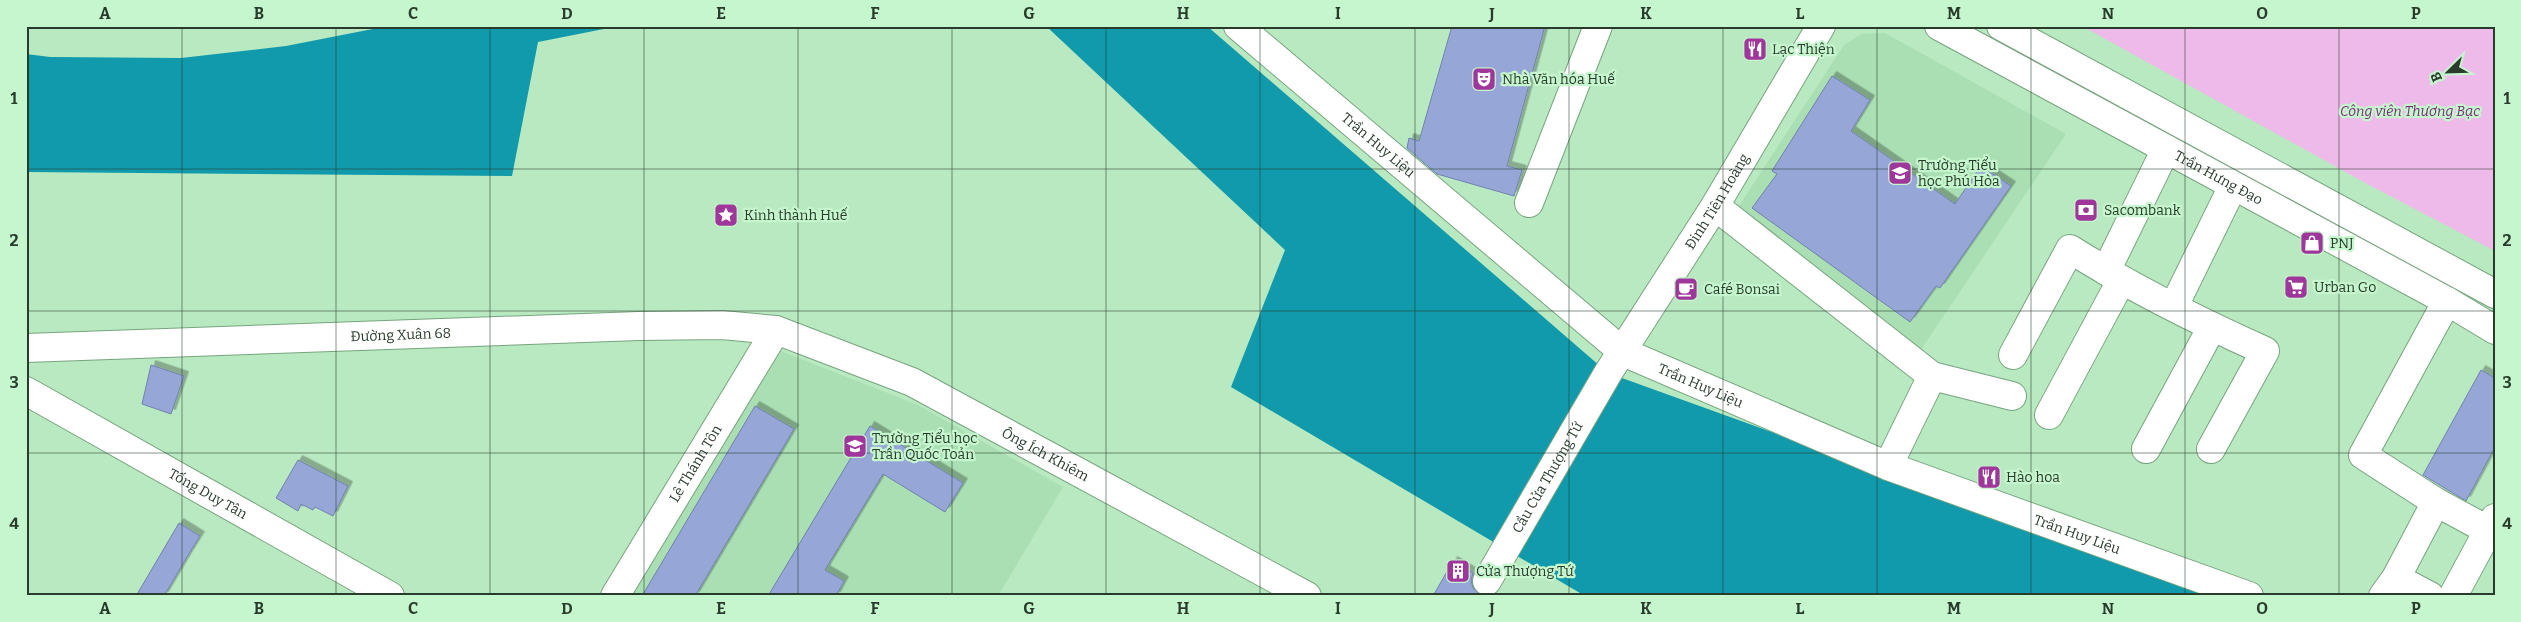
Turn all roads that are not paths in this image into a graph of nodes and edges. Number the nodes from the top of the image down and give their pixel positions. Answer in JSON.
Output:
{"nodes":[{"id":1,"x":1238,"y":26,"type":"edge"},
{"id":2,"x":1598,"y":26,"type":"edge"},
{"id":3,"x":1821,"y":26,"type":"edge"},
{"id":4,"x":1939,"y":26,"type":"edge"},
{"id":5,"x":2001,"y":26,"type":"edge"},
{"id":6,"x":2166,"y":149,"type":"junction"},
{"id":7,"x":2234,"y":186,"type":"junction"},
{"id":8,"x":1529,"y":203,"type":"dead end"},
{"id":9,"x":1715,"y":206,"type":"junction"},
{"id":10,"x":2113,"y":276,"type":"junction"},
{"id":11,"x":2495,"y":294,"type":"edge"},
{"id":12,"x":2448,"y":301,"type":"junction"},
{"id":13,"x":2174,"y":306,"type":"junction"},
{"id":14,"x":2212,"y":327,"type":"junction"},
{"id":15,"x":776,"y":330,"type":"junction"},
{"id":16,"x":2495,"y":330,"type":"edge"},
{"id":17,"x":26,"y":348,"type":"edge"},
{"id":18,"x":2013,"y":355,"type":"dead end"},
{"id":19,"x":1616,"y":362,"type":"junction"},
{"id":20,"x":1932,"y":376,"type":"junction"},
{"id":21,"x":26,"y":391,"type":"edge"},
{"id":22,"x":2012,"y":396,"type":"dead end"},
{"id":23,"x":2049,"y":415,"type":"dead end"},
{"id":24,"x":2146,"y":449,"type":"dead end"},
{"id":25,"x":2211,"y":449,"type":"dead end"},
{"id":26,"x":1888,"y":466,"type":"junction"},
{"id":27,"x":2436,"y":502,"type":"junction"},
{"id":28,"x":2492,"y":527,"type":"edge"},
{"id":29,"x":1487,"y":581,"type":"dead end"},
{"id":30,"x":2390,"y":587,"type":"edge"},
{"id":31,"x":390,"y":596,"type":"edge"},
{"id":32,"x":614,"y":596,"type":"edge"},
{"id":33,"x":1307,"y":596,"type":"edge"},
{"id":34,"x":2249,"y":596,"type":"edge"},
{"id":35,"x":2430,"y":596,"type":"edge"},
{"id":36,"x":2453,"y":596,"type":"edge"}],
"edges":[{"from":1,"to":19,"type":"street","name":"Trần Huy Liệu"},
{"from":2,"to":8,"type":"street"},
{"from":3,"to":9,"type":"street","name":"Đinh Tiên Hoàng"},
{"from":4,"to":6,"type":"street","name":"Trần Hưng Đạo"},
{"from":5,"to":11,"type":"street","name":"Trần Hưng Đạo"},
{"from":6,"to":7,"type":"street","name":"Trần Hưng Đạo"},
{"from":6,"to":10,"type":"street"},
{"from":7,"to":12,"type":"street","name":"Trần Hưng Đạo"},
{"from":7,"to":13,"type":"street"},
{"from":9,"to":19,"type":"street","name":"Đinh Tiên Hoàng"},
{"from":9,"to":20,"type":"street"},
{"from":10,"to":13,"type":"street"},
{"from":10,"to":18,"type":"street"},
{"from":10,"to":23,"type":"street"},
{"from":12,"to":16,"type":"street","name":"Trần Hưng Đạo"},
{"from":12,"to":27,"type":"street"},
{"from":13,"to":14,"type":"street"},
{"from":14,"to":24,"type":"street"},
{"from":14,"to":25,"type":"street"},
{"from":15,"to":17,"type":"street","name":"Đường Xuân 68"},
{"from":15,"to":32,"type":"street","name":"Lê Thánh Tôn"},
{"from":15,"to":33,"type":"street","name":"Ông Ích Khiêm"},
{"from":19,"to":26,"type":"street","name":"Trần Huy Liệu"},
{"from":19,"to":29,"type":"street","name":"Cầu Cửa Thượng Tứ"},
{"from":20,"to":22,"type":"street"},
{"from":20,"to":26,"type":"street"},
{"from":21,"to":31,"type":"street","name":"Tống Duy Tân"},
{"from":26,"to":34,"type":"street","name":"Trần Huy Liệu"},
{"from":27,"to":28,"type":"street"},
{"from":27,"to":30,"type":"street"},
{"from":28,"to":36,"type":"street"},
{"from":30,"to":35,"type":"street"}]}
